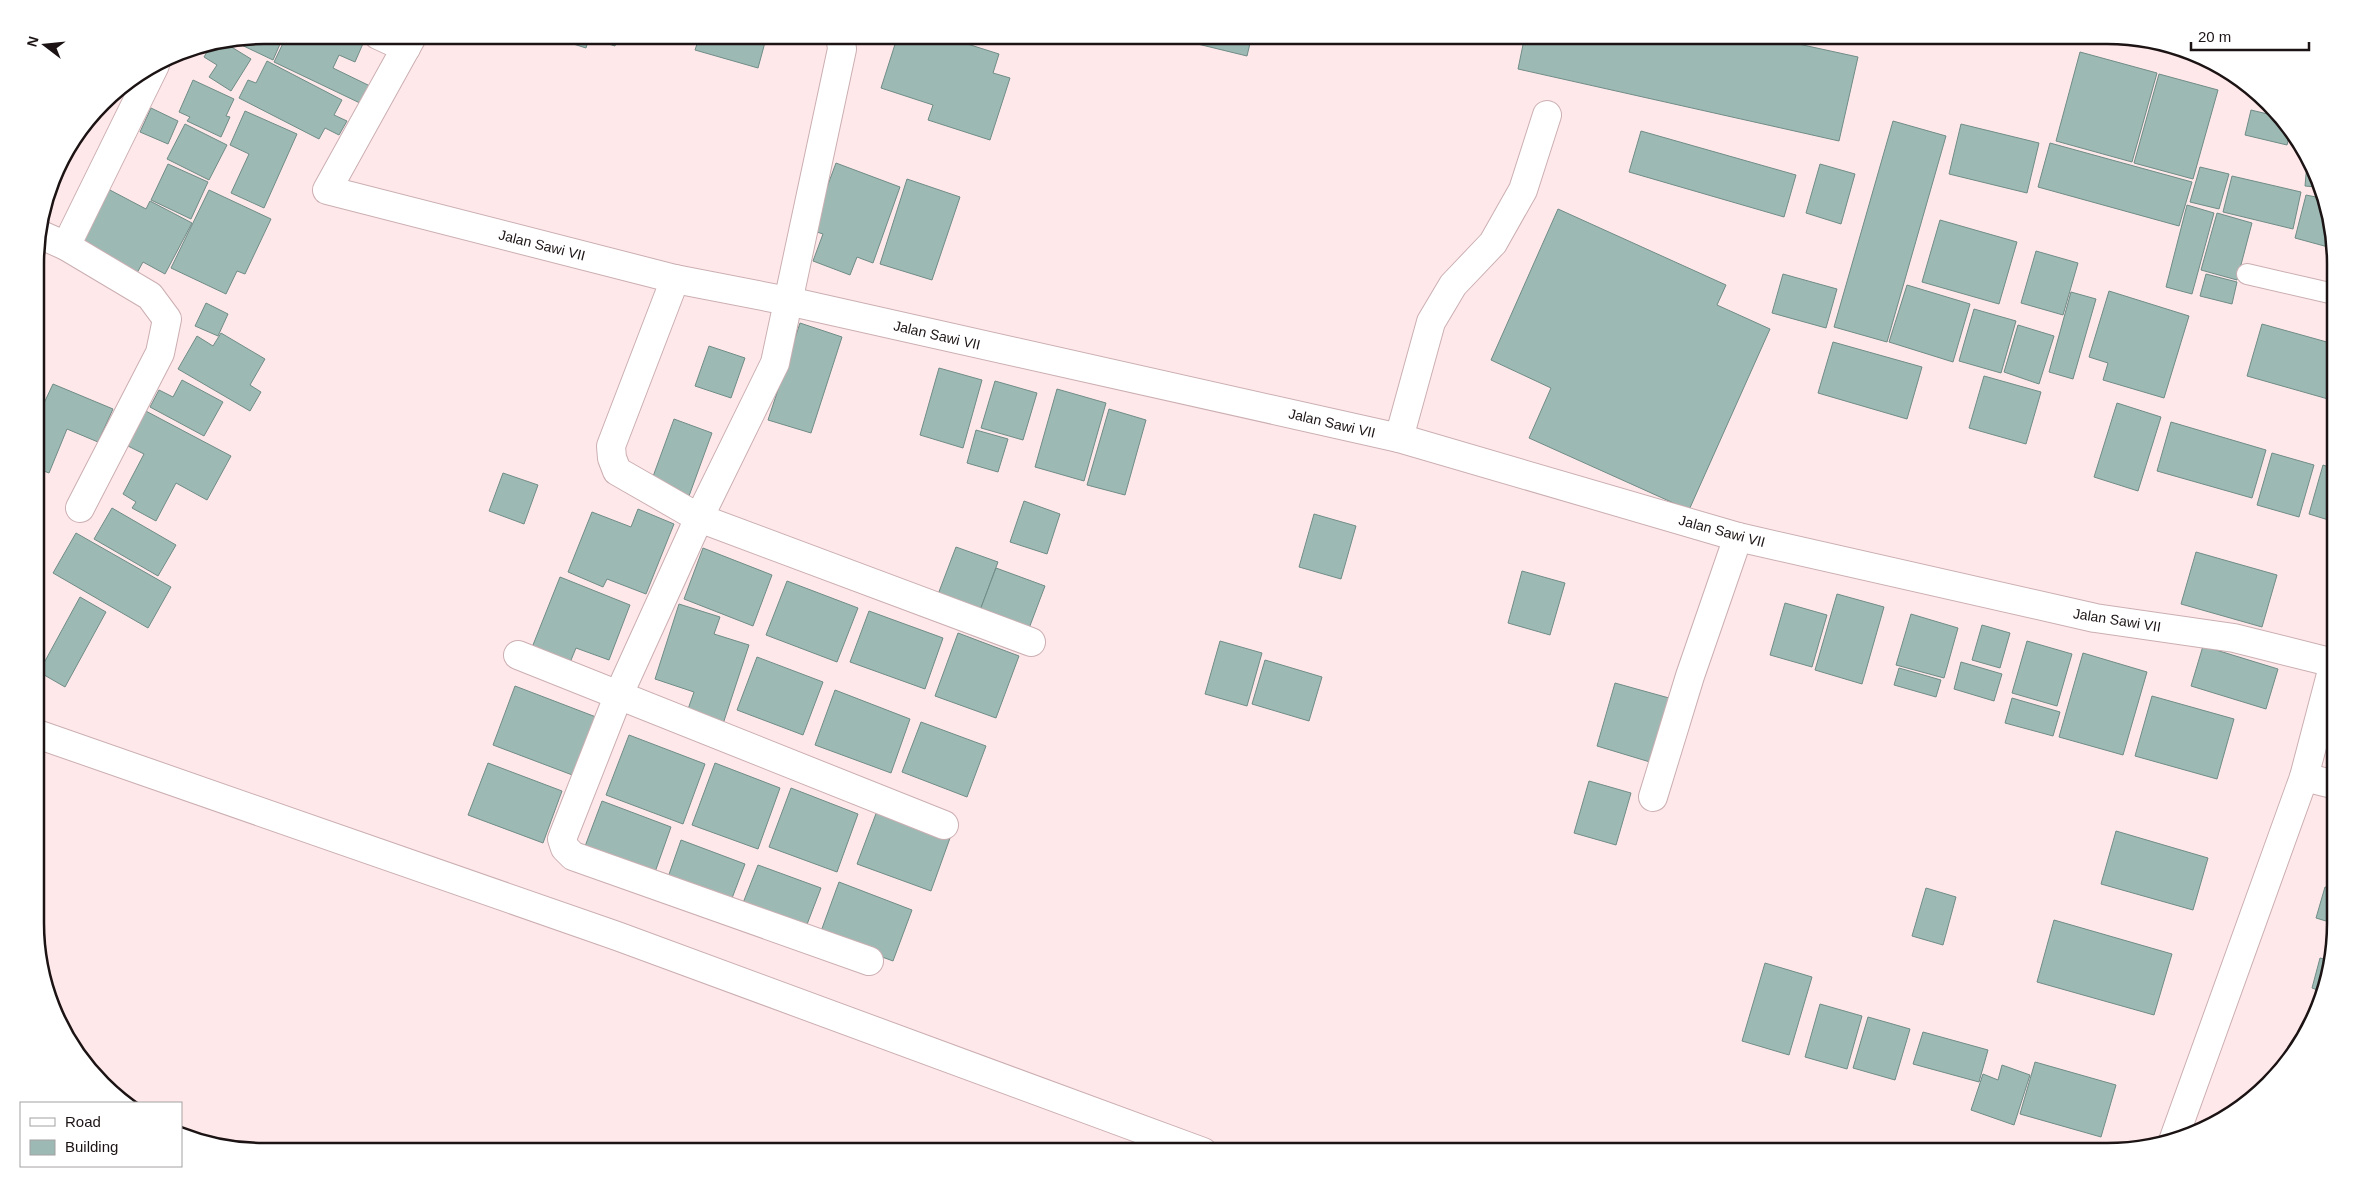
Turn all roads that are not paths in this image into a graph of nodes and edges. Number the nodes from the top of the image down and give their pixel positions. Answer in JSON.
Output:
{"nodes":[{"id":1,"x":408,"y":44,"type":"edge"},
{"id":2,"x":841,"y":44,"type":"edge"},
{"id":3,"x":150,"y":76,"type":"edge"},
{"id":4,"x":1547,"y":115,"type":"dead end"},
{"id":5,"x":46,"y":237,"type":"edge"},
{"id":6,"x":66,"y":246,"type":"junction"},
{"id":7,"x":2247,"y":274,"type":"dead end"},
{"id":8,"x":675,"y":279,"type":"junction"},
{"id":9,"x":2327,"y":292,"type":"edge"},
{"id":10,"x":788,"y":301,"type":"junction"},
{"id":11,"x":1399,"y":438,"type":"junction"},
{"id":12,"x":80,"y":508,"type":"dead end"},
{"id":13,"x":699,"y":518,"type":"junction"},
{"id":14,"x":1738,"y":537,"type":"junction"},
{"id":15,"x":1031,"y":642,"type":"dead end"},
{"id":16,"x":518,"y":655,"type":"dead end"},
{"id":17,"x":2327,"y":659,"type":"edge"},
{"id":18,"x":2327,"y":688,"type":"edge"},
{"id":19,"x":619,"y":694,"type":"junction"},
{"id":20,"x":44,"y":737,"type":"edge"},
{"id":21,"x":2304,"y":778,"type":"junction"},
{"id":22,"x":2327,"y":783,"type":"edge"},
{"id":23,"x":1653,"y":797,"type":"dead end"},
{"id":24,"x":944,"y":825,"type":"dead end"},
{"id":25,"x":868,"y":961,"type":"dead end"},
{"id":26,"x":2176,"y":1133,"type":"edge"},
{"id":27,"x":1179,"y":1143,"type":"edge"}],
"edges":[{"from":1,"to":8,"type":"street","name":"Jalan Sawi VII"},
{"from":2,"to":10,"type":"street"},
{"from":3,"to":6,"type":"street"},
{"from":4,"to":11,"type":"street"},
{"from":5,"to":6,"type":"street"},
{"from":6,"to":12,"type":"street"},
{"from":7,"to":9,"type":"lane"},
{"from":8,"to":10,"type":"street","name":"Jalan Sawi VII"},
{"from":8,"to":13,"type":"street"},
{"from":10,"to":11,"type":"street","name":"Jalan Sawi VII"},
{"from":10,"to":13,"type":"street"},
{"from":11,"to":14,"type":"street","name":"Jalan Sawi VII"},
{"from":13,"to":15,"type":"street"},
{"from":13,"to":19,"type":"street"},
{"from":14,"to":17,"type":"street","name":"Jalan Sawi VII"},
{"from":14,"to":23,"type":"street"},
{"from":16,"to":19,"type":"street"},
{"from":18,"to":21,"type":"street"},
{"from":19,"to":24,"type":"street"},
{"from":19,"to":25,"type":"street"},
{"from":20,"to":27,"type":"street"},
{"from":21,"to":22,"type":"street"},
{"from":21,"to":26,"type":"street"}]}
